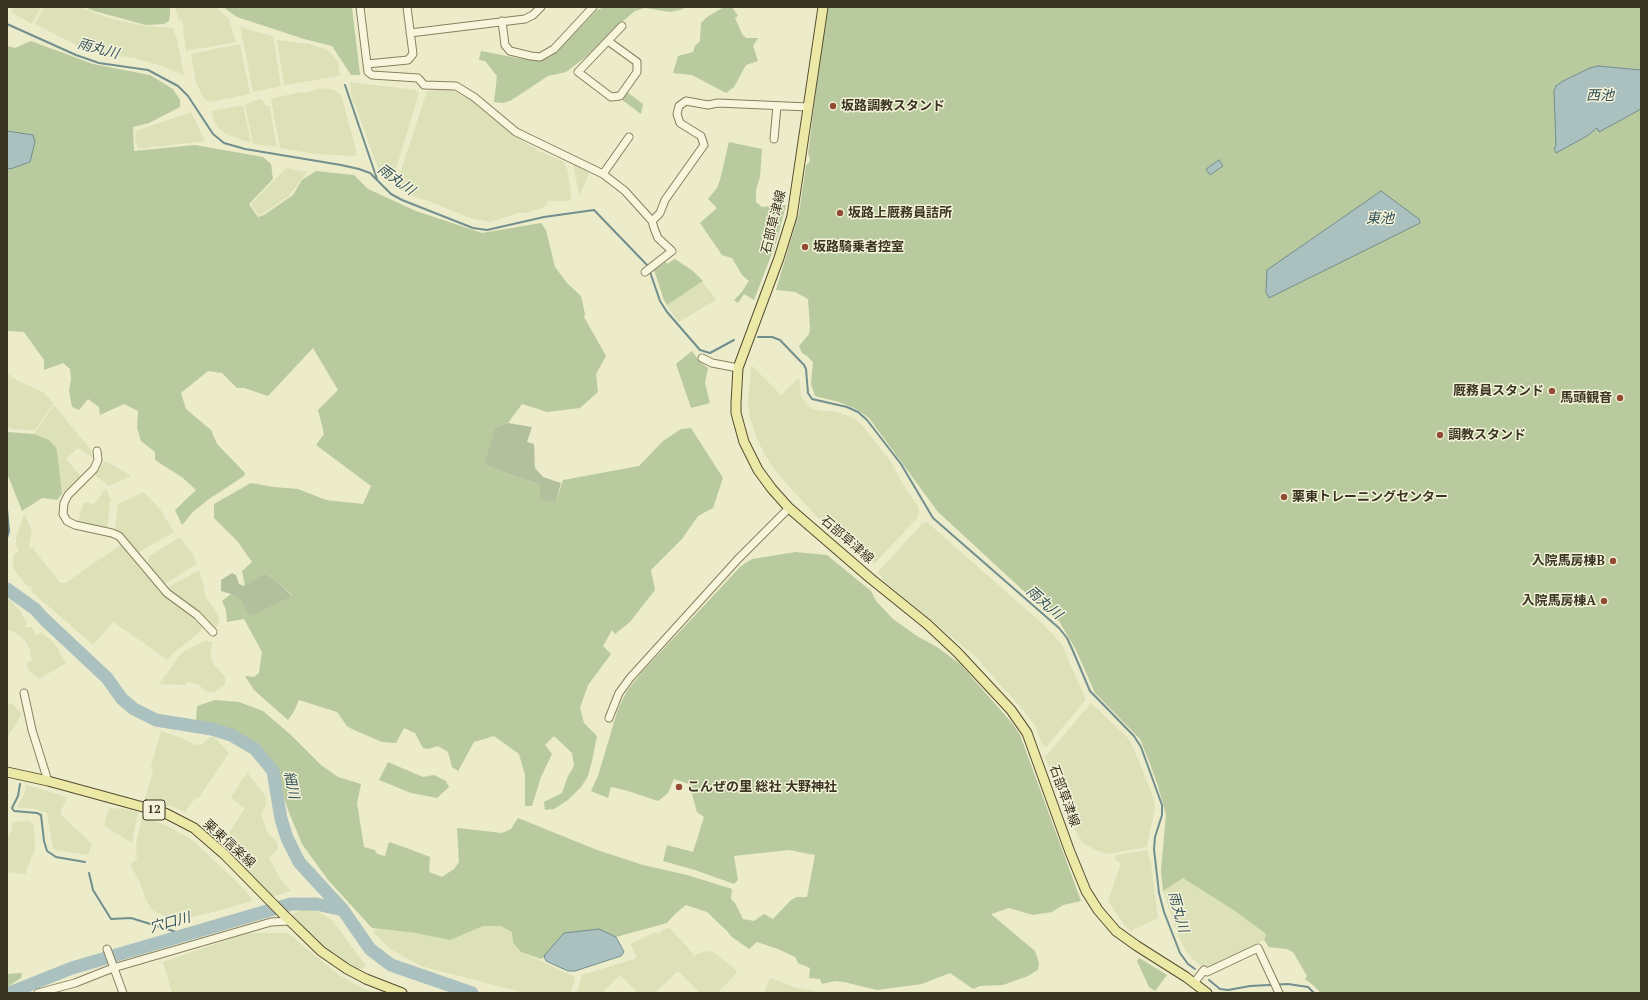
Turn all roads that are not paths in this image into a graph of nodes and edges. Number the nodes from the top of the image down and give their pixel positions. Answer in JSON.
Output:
{"nodes":[{"id":1,"x":360,"y":7,"type":"edge"},
{"id":2,"x":407,"y":7,"type":"edge"},
{"id":3,"x":541,"y":7,"type":"edge"},
{"id":4,"x":593,"y":7,"type":"edge"},
{"id":5,"x":823,"y":7,"type":"edge"},
{"id":6,"x":502,"y":21,"type":"junction"},
{"id":7,"x":622,"y":26,"type":"dead end"},
{"id":8,"x":410,"y":33,"type":"junction"},
{"id":9,"x":608,"y":41,"type":"junction"},
{"id":10,"x":367,"y":64,"type":"junction"},
{"id":11,"x":777,"y":106,"type":"junction"},
{"id":12,"x":808,"y":107,"type":"junction"},
{"id":13,"x":629,"y":137,"type":"dead end"},
{"id":14,"x":774,"y":139,"type":"dead end"},
{"id":15,"x":603,"y":174,"type":"junction"},
{"id":16,"x":652,"y":221,"type":"junction"},
{"id":17,"x":648,"y":270,"type":"dead end"},
{"id":18,"x":702,"y":358,"type":"dead end"},
{"id":19,"x":738,"y":368,"type":"junction"},
{"id":20,"x":97,"y":451,"type":"dead end"},
{"id":21,"x":790,"y":508,"type":"junction"},
{"id":22,"x":213,"y":632,"type":"dead end"},
{"id":23,"x":24,"y":692,"type":"dead end"},
{"id":24,"x":609,"y":718,"type":"dead end"},
{"id":25,"x":7,"y":772,"type":"edge"},
{"id":26,"x":48,"y":781,"type":"junction"},
{"id":27,"x":286,"y":918,"type":"junction"},
{"id":28,"x":107,"y":949,"type":"dead end"},
{"id":29,"x":113,"y":965,"type":"junction"},
{"id":30,"x":1194,"y":983,"type":"junction"},
{"id":31,"x":1278,"y":991,"type":"edge"},
{"id":32,"x":38,"y":993,"type":"edge"},
{"id":33,"x":123,"y":993,"type":"edge"},
{"id":34,"x":402,"y":993,"type":"edge"},
{"id":35,"x":1207,"y":993,"type":"edge"}],
"edges":[{"from":1,"to":10,"type":"street"},
{"from":2,"to":8,"type":"street"},
{"from":3,"to":6,"type":"street"},
{"from":4,"to":6,"type":"street"},
{"from":5,"to":12,"type":"main road","name":"石部草津線"},
{"from":6,"to":8,"type":"street"},
{"from":7,"to":9,"type":"street"},
{"from":8,"to":10,"type":"street"},
{"from":9,"to":9,"type":"street"},
{"from":10,"to":15,"type":"street"},
{"from":11,"to":12,"type":"street"},
{"from":11,"to":14,"type":"street"},
{"from":11,"to":16,"type":"street"},
{"from":12,"to":19,"type":"main road","name":"石部草津線"},
{"from":13,"to":15,"type":"street"},
{"from":15,"to":16,"type":"street"},
{"from":16,"to":17,"type":"street"},
{"from":18,"to":19,"type":"street"},
{"from":19,"to":21,"type":"main road","name":"石部草津線"},
{"from":20,"to":22,"type":"street"},
{"from":21,"to":24,"type":"street"},
{"from":21,"to":30,"type":"main road","name":"石部草津線"},
{"from":23,"to":26,"type":"street"},
{"from":25,"to":26,"type":"main road","name":"栗東信楽線","number":"12"},
{"from":26,"to":27,"type":"main road","name":"栗東信楽線","number":"12"},
{"from":27,"to":29,"type":"street"},
{"from":27,"to":34,"type":"main road","name":"栗東信楽線","number":"12"},
{"from":28,"to":29,"type":"street"},
{"from":29,"to":32,"type":"street"},
{"from":29,"to":33,"type":"street"},
{"from":30,"to":31,"type":"street"},
{"from":30,"to":35,"type":"main road","name":"石部草津線"}]}
